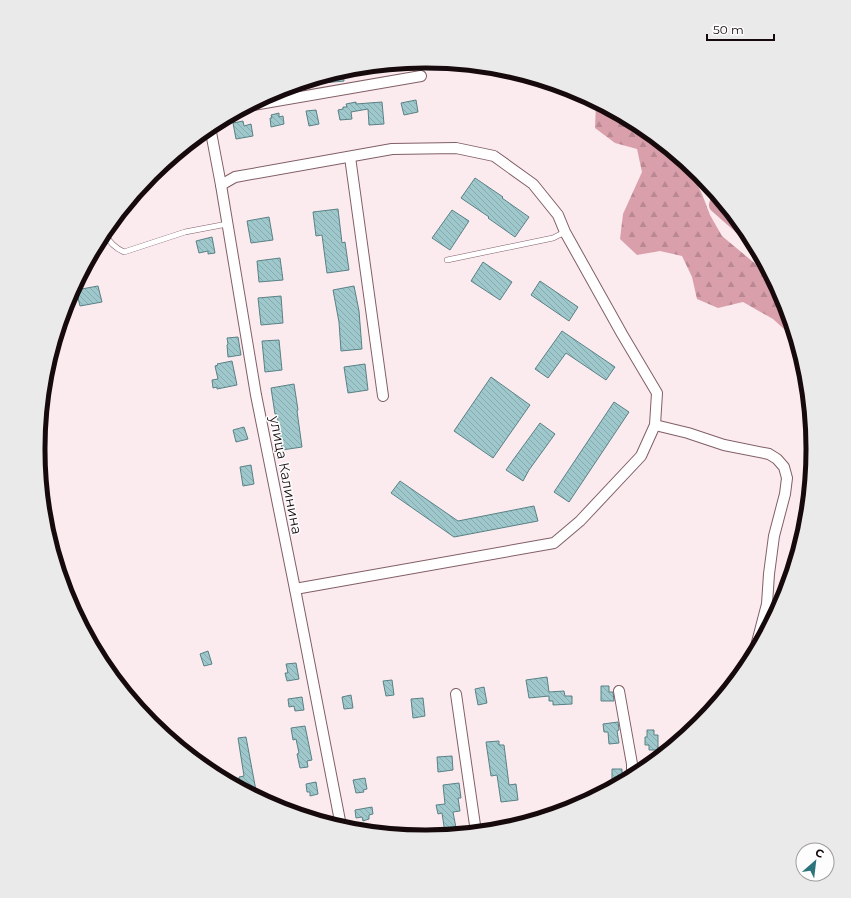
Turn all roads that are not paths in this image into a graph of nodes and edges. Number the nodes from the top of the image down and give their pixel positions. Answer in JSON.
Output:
{"nodes":[{"id":1,"x":421,"y":76,"type":"dead end"},
{"id":2,"x":269,"y":102,"type":"edge"},
{"id":3,"x":211,"y":135,"type":"edge"},
{"id":4,"x":350,"y":156,"type":"junction"},
{"id":5,"x":221,"y":185,"type":"junction"},
{"id":6,"x":227,"y":224,"type":"junction"},
{"id":7,"x":565,"y":232,"type":"junction"},
{"id":8,"x":108,"y":240,"type":"edge"},
{"id":9,"x":447,"y":260,"type":"dead end"},
{"id":10,"x":384,"y":396,"type":"dead end"},
{"id":11,"x":655,"y":425,"type":"junction"},
{"id":12,"x":295,"y":588,"type":"junction"},
{"id":13,"x":760,"y":629,"type":"edge"},
{"id":14,"x":619,"y":692,"type":"dead end"},
{"id":15,"x":456,"y":694,"type":"dead end"},
{"id":16,"x":632,"y":768,"type":"edge"},
{"id":17,"x":340,"y":820,"type":"edge"},
{"id":18,"x":475,"y":826,"type":"edge"}],
"edges":[{"from":1,"to":2,"type":"street"},
{"from":3,"to":5,"type":"street","name":"улица Калинина"},
{"from":4,"to":5,"type":"street"},
{"from":4,"to":7,"type":"street"},
{"from":4,"to":10,"type":"street"},
{"from":5,"to":6,"type":"street","name":"улица Калинина"},
{"from":6,"to":8,"type":"lane"},
{"from":6,"to":12,"type":"street","name":"улица Калинина"},
{"from":7,"to":9,"type":"lane"},
{"from":7,"to":11,"type":"street"},
{"from":11,"to":12,"type":"street"},
{"from":11,"to":13,"type":"street"},
{"from":12,"to":17,"type":"street","name":"улица Калинина"},
{"from":14,"to":16,"type":"street"},
{"from":15,"to":18,"type":"street"}]}
